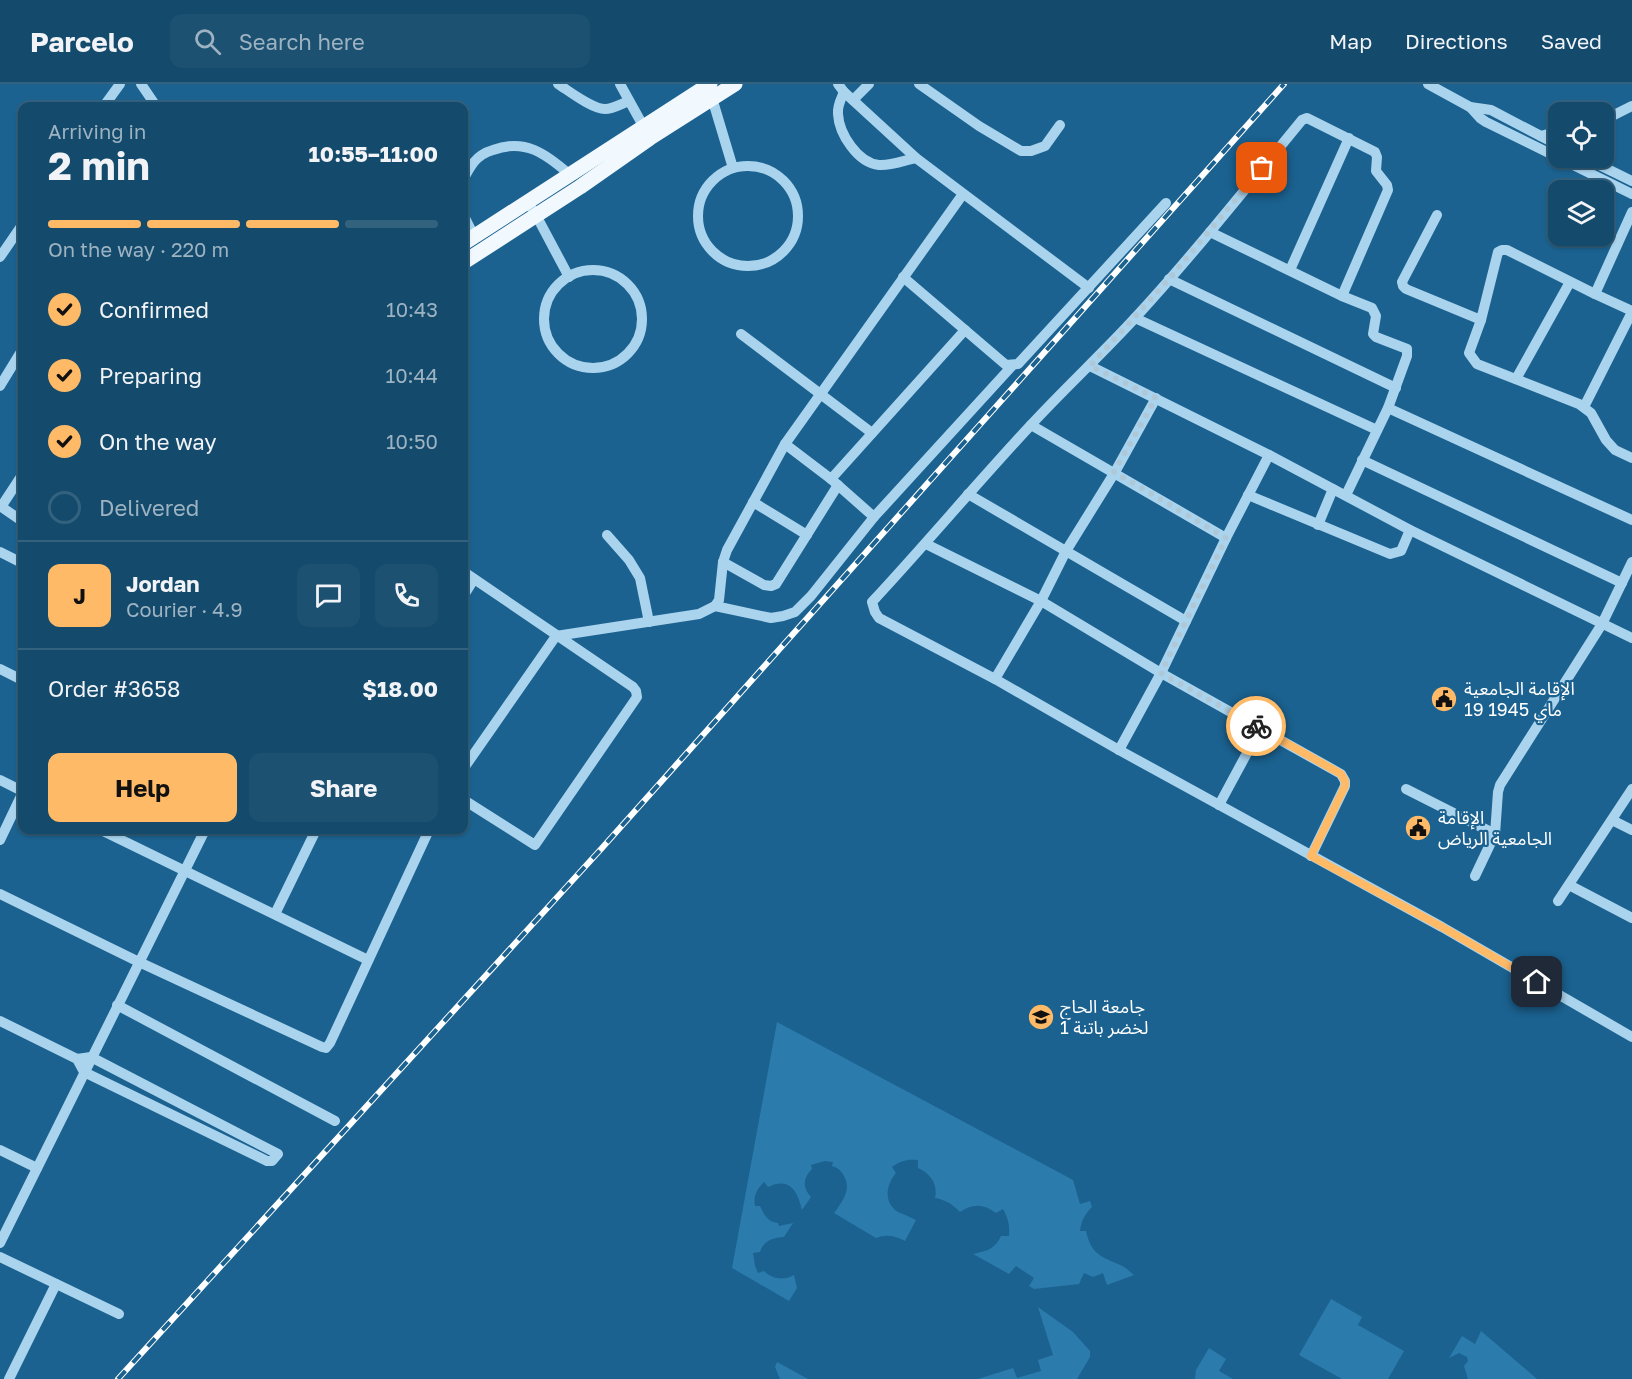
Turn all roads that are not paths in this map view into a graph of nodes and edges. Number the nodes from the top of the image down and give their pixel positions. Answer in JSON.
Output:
{"nodes":[{"id":1,"x":120,"y":84,"type":"edge"},
{"id":2,"x":141,"y":84,"type":"edge"},
{"id":3,"x":558,"y":84,"type":"edge"},
{"id":4,"x":621,"y":84,"type":"edge"},
{"id":5,"x":735,"y":84,"type":"edge"},
{"id":6,"x":869,"y":84,"type":"edge"},
{"id":7,"x":919,"y":84,"type":"edge"},
{"id":8,"x":1428,"y":84,"type":"edge"},
{"id":9,"x":707,"y":88,"type":"edge"},
{"id":10,"x":841,"y":88,"type":"edge"},
{"id":11,"x":854,"y":100,"type":"junction"},
{"id":12,"x":628,"y":101,"type":"junction"},
{"id":13,"x":107,"y":102,"type":"edge"},
{"id":14,"x":153,"y":102,"type":"edge"},
{"id":15,"x":1632,"y":106,"type":"edge"},
{"id":16,"x":1470,"y":107,"type":"junction"},
{"id":17,"x":1614,"y":116,"type":"edge"},
{"id":18,"x":1060,"y":125,"type":"dead end"},
{"id":19,"x":647,"y":132,"type":"junction"},
{"id":20,"x":1548,"y":134,"type":"edge"},
{"id":21,"x":1541,"y":136,"type":"junction"},
{"id":22,"x":1349,"y":138,"type":"junction"},
{"id":23,"x":1548,"y":140,"type":"edge"},
{"id":24,"x":1548,"y":151,"type":"edge"},
{"id":25,"x":916,"y":158,"type":"junction"},
{"id":26,"x":733,"y":168,"type":"junction"},
{"id":27,"x":1587,"y":168,"type":"edge"},
{"id":28,"x":1609,"y":168,"type":"edge"},
{"id":29,"x":468,"y":171,"type":"edge"},
{"id":30,"x":569,"y":174,"type":"junction"},
{"id":31,"x":1632,"y":181,"type":"edge"},
{"id":32,"x":963,"y":194,"type":"junction"},
{"id":33,"x":1632,"y":194,"type":"edge"},
{"id":34,"x":527,"y":201,"type":"junction"},
{"id":35,"x":1166,"y":203,"type":"dead end"},
{"id":36,"x":1632,"y":212,"type":"edge"},
{"id":37,"x":536,"y":215,"type":"junction"},
{"id":38,"x":1437,"y":215,"type":"dead end"},
{"id":39,"x":18,"y":231,"type":"edge"},
{"id":40,"x":1210,"y":232,"type":"junction"},
{"id":41,"x":469,"y":239,"type":"edge"},
{"id":42,"x":0,"y":257,"type":"edge"},
{"id":43,"x":468,"y":259,"type":"edge"},
{"id":44,"x":1290,"y":270,"type":"junction"},
{"id":45,"x":569,"y":277,"type":"junction"},
{"id":46,"x":903,"y":277,"type":"junction"},
{"id":47,"x":1169,"y":279,"type":"junction"},
{"id":48,"x":1570,"y":282,"type":"junction"},
{"id":49,"x":1089,"y":288,"type":"junction"},
{"id":50,"x":1595,"y":294,"type":"junction"},
{"id":51,"x":1341,"y":296,"type":"junction"},
{"id":52,"x":1632,"y":311,"type":"edge"},
{"id":53,"x":1136,"y":318,"type":"junction"},
{"id":54,"x":1481,"y":320,"type":"junction"},
{"id":55,"x":965,"y":330,"type":"junction"},
{"id":56,"x":741,"y":334,"type":"dead end"},
{"id":57,"x":18,"y":357,"type":"edge"},
{"id":58,"x":1012,"y":366,"type":"junction"},
{"id":59,"x":1090,"y":366,"type":"junction"},
{"id":60,"x":1516,"y":379,"type":"junction"},
{"id":61,"x":0,"y":386,"type":"edge"},
{"id":62,"x":1396,"y":388,"type":"junction"},
{"id":63,"x":820,"y":394,"type":"junction"},
{"id":64,"x":1156,"y":398,"type":"junction"},
{"id":65,"x":1584,"y":407,"type":"junction"},
{"id":66,"x":1389,"y":408,"type":"junction"},
{"id":67,"x":1031,"y":424,"type":"junction"},
{"id":68,"x":1377,"y":430,"type":"junction"},
{"id":69,"x":872,"y":433,"type":"junction"},
{"id":70,"x":785,"y":444,"type":"junction"},
{"id":71,"x":1269,"y":455,"type":"junction"},
{"id":72,"x":1632,"y":458,"type":"edge"},
{"id":73,"x":1362,"y":460,"type":"junction"},
{"id":74,"x":1114,"y":472,"type":"junction"},
{"id":75,"x":18,"y":481,"type":"edge"},
{"id":76,"x":835,"y":482,"type":"junction"},
{"id":77,"x":1333,"y":489,"type":"junction"},
{"id":78,"x":968,"y":494,"type":"junction"},
{"id":79,"x":1248,"y":495,"type":"junction"},
{"id":80,"x":1346,"y":495,"type":"junction"},
{"id":81,"x":753,"y":502,"type":"junction"},
{"id":82,"x":0,"y":506,"type":"edge"},
{"id":83,"x":874,"y":517,"type":"junction"},
{"id":84,"x":18,"y":518,"type":"edge"},
{"id":85,"x":1632,"y":520,"type":"edge"},
{"id":86,"x":1318,"y":525,"type":"junction"},
{"id":87,"x":1410,"y":530,"type":"junction"},
{"id":88,"x":607,"y":535,"type":"dead end"},
{"id":89,"x":807,"y":535,"type":"junction"},
{"id":90,"x":1226,"y":538,"type":"junction"},
{"id":91,"x":926,"y":544,"type":"junction"},
{"id":92,"x":1066,"y":551,"type":"junction"},
{"id":93,"x":0,"y":552,"type":"edge"},
{"id":94,"x":18,"y":561,"type":"edge"},
{"id":95,"x":723,"y":562,"type":"junction"},
{"id":96,"x":1632,"y":562,"type":"edge"},
{"id":97,"x":468,"y":575,"type":"edge"},
{"id":98,"x":474,"y":579,"type":"junction"},
{"id":99,"x":1622,"y":583,"type":"junction"},
{"id":100,"x":468,"y":588,"type":"edge"},
{"id":101,"x":1041,"y":601,"type":"junction"},
{"id":102,"x":716,"y":606,"type":"junction"},
{"id":103,"x":1186,"y":621,"type":"junction"},
{"id":104,"x":649,"y":622,"type":"junction"},
{"id":105,"x":1602,"y":624,"type":"junction"},
{"id":106,"x":556,"y":636,"type":"junction"},
{"id":107,"x":1632,"y":638,"type":"edge"},
{"id":108,"x":0,"y":669,"type":"edge"},
{"id":109,"x":1161,"y":673,"type":"junction"},
{"id":110,"x":18,"y":678,"type":"edge"},
{"id":111,"x":995,"y":679,"type":"junction"},
{"id":112,"x":1260,"y":729,"type":"junction"},
{"id":113,"x":1119,"y":750,"type":"junction"},
{"id":114,"x":468,"y":762,"type":"edge"},
{"id":115,"x":0,"y":780,"type":"edge"},
{"id":116,"x":1406,"y":789,"type":"dead end"},
{"id":117,"x":1632,"y":789,"type":"edge"},
{"id":118,"x":18,"y":791,"type":"edge"},
{"id":119,"x":18,"y":802,"type":"edge"},
{"id":120,"x":468,"y":803,"type":"edge"},
{"id":121,"x":1219,"y":806,"type":"junction"},
{"id":122,"x":1612,"y":820,"type":"junction"},
{"id":123,"x":1632,"y":830,"type":"edge"},
{"id":124,"x":109,"y":834,"type":"edge"},
{"id":125,"x":203,"y":834,"type":"edge"},
{"id":126,"x":314,"y":834,"type":"edge"},
{"id":127,"x":427,"y":834,"type":"edge"},
{"id":128,"x":1495,"y":834,"type":"junction"},
{"id":129,"x":0,"y":840,"type":"edge"},
{"id":130,"x":1311,"y":856,"type":"junction"},
{"id":131,"x":184,"y":870,"type":"junction"},
{"id":132,"x":1475,"y":876,"type":"dead end"},
{"id":133,"x":1569,"y":885,"type":"junction"},
{"id":134,"x":0,"y":894,"type":"edge"},
{"id":135,"x":1558,"y":901,"type":"dead end"},
{"id":136,"x":275,"y":914,"type":"junction"},
{"id":137,"x":1632,"y":918,"type":"edge"},
{"id":138,"x":368,"y":960,"type":"junction"},
{"id":139,"x":139,"y":962,"type":"junction"},
{"id":140,"x":117,"y":1005,"type":"junction"},
{"id":141,"x":0,"y":1020,"type":"edge"},
{"id":142,"x":1632,"y":1037,"type":"edge"},
{"id":143,"x":91,"y":1058,"type":"junction"},
{"id":144,"x":77,"y":1059,"type":"junction"},
{"id":145,"x":84,"y":1072,"type":"junction"},
{"id":146,"x":336,"y":1121,"type":"dead end"},
{"id":147,"x":0,"y":1150,"type":"edge"},
{"id":148,"x":37,"y":1168,"type":"junction"},
{"id":149,"x":0,"y":1243,"type":"edge"},
{"id":150,"x":0,"y":1257,"type":"edge"},
{"id":151,"x":56,"y":1284,"type":"junction"},
{"id":152,"x":119,"y":1314,"type":"dead end"},
{"id":153,"x":9,"y":1379,"type":"edge"}],
"edges":[{"from":1,"to":13,"type":"street"},
{"from":2,"to":14,"type":"street"},
{"from":3,"to":12,"type":"street"},
{"from":4,"to":12,"type":"street"},
{"from":5,"to":9,"type":"main road"},
{"from":6,"to":11,"type":"street"},
{"from":7,"to":18,"type":"street"},
{"from":8,"to":16,"type":"street"},
{"from":9,"to":19,"type":"main road"},
{"from":9,"to":26,"type":"street"},
{"from":10,"to":11,"type":"street"},
{"from":10,"to":25,"type":"street"},
{"from":11,"to":25,"type":"street"},
{"from":12,"to":19,"type":"street"},
{"from":15,"to":17,"type":"street"},
{"from":16,"to":21,"type":"street"},
{"from":16,"to":24,"type":"street"},
{"from":19,"to":30,"type":"main road"},
{"from":19,"to":37,"type":"main road"},
{"from":20,"to":21,"type":"street"},
{"from":21,"to":23,"type":"street"},
{"from":22,"to":40,"type":"street"},
{"from":22,"to":44,"type":"street"},
{"from":22,"to":51,"type":"street"},
{"from":25,"to":32,"type":"street"},
{"from":26,"to":26,"type":"street"},
{"from":27,"to":33,"type":"street"},
{"from":28,"to":31,"type":"street"},
{"from":29,"to":30,"type":"street"},
{"from":30,"to":34,"type":"main road"},
{"from":32,"to":46,"type":"street"},
{"from":32,"to":49,"type":"street"},
{"from":34,"to":37,"type":"street"},
{"from":34,"to":41,"type":"main road"},
{"from":35,"to":49,"type":"street"},
{"from":36,"to":50,"type":"street"},
{"from":37,"to":43,"type":"main road"},
{"from":37,"to":45,"type":"street"},
{"from":38,"to":54,"type":"street"},
{"from":39,"to":42,"type":"street"},
{"from":40,"to":44,"type":"street"},
{"from":40,"to":47,"type":"street"},
{"from":44,"to":51,"type":"street"},
{"from":45,"to":45,"type":"street"},
{"from":46,"to":55,"type":"street"},
{"from":46,"to":63,"type":"street"},
{"from":47,"to":53,"type":"street"},
{"from":47,"to":62,"type":"street"},
{"from":48,"to":50,"type":"street"},
{"from":48,"to":54,"type":"street"},
{"from":48,"to":60,"type":"street"},
{"from":49,"to":58,"type":"street"},
{"from":50,"to":52,"type":"street"},
{"from":51,"to":62,"type":"street"},
{"from":52,"to":65,"type":"street"},
{"from":53,"to":59,"type":"street"},
{"from":53,"to":68,"type":"street"},
{"from":54,"to":60,"type":"street"},
{"from":55,"to":58,"type":"street"},
{"from":55,"to":69,"type":"street"},
{"from":56,"to":63,"type":"street"},
{"from":57,"to":61,"type":"street"},
{"from":58,"to":83,"type":"street"},
{"from":59,"to":64,"type":"street"},
{"from":59,"to":67,"type":"street"},
{"from":60,"to":65,"type":"street"},
{"from":62,"to":66,"type":"street"},
{"from":63,"to":69,"type":"street"},
{"from":63,"to":70,"type":"street"},
{"from":64,"to":71,"type":"street"},
{"from":64,"to":74,"type":"street"},
{"from":65,"to":72,"type":"street"},
{"from":66,"to":68,"type":"street"},
{"from":66,"to":85,"type":"street"},
{"from":67,"to":74,"type":"street"},
{"from":67,"to":78,"type":"street"},
{"from":68,"to":73,"type":"street"},
{"from":69,"to":76,"type":"street"},
{"from":70,"to":76,"type":"street"},
{"from":70,"to":81,"type":"street"},
{"from":71,"to":77,"type":"street"},
{"from":71,"to":79,"type":"street"},
{"from":73,"to":80,"type":"street"},
{"from":73,"to":99,"type":"street"},
{"from":74,"to":90,"type":"street"},
{"from":74,"to":92,"type":"street"},
{"from":75,"to":82,"type":"street"},
{"from":76,"to":83,"type":"street"},
{"from":76,"to":89,"type":"street"},
{"from":77,"to":80,"type":"street"},
{"from":77,"to":86,"type":"street"},
{"from":78,"to":91,"type":"street"},
{"from":78,"to":92,"type":"street"},
{"from":79,"to":86,"type":"street"},
{"from":79,"to":90,"type":"street"},
{"from":80,"to":87,"type":"street"},
{"from":81,"to":89,"type":"street"},
{"from":81,"to":95,"type":"street"},
{"from":82,"to":84,"type":"street"},
{"from":83,"to":102,"type":"street"},
{"from":86,"to":87,"type":"street"},
{"from":87,"to":105,"type":"street"},
{"from":88,"to":104,"type":"street"},
{"from":89,"to":95,"type":"street"},
{"from":90,"to":103,"type":"street"},
{"from":91,"to":101,"type":"street"},
{"from":91,"to":111,"type":"street"},
{"from":92,"to":101,"type":"street"},
{"from":92,"to":103,"type":"street"},
{"from":93,"to":94,"type":"street"},
{"from":95,"to":102,"type":"street"},
{"from":96,"to":99,"type":"street"},
{"from":97,"to":98,"type":"street"},
{"from":98,"to":100,"type":"street"},
{"from":98,"to":106,"type":"street"},
{"from":99,"to":105,"type":"street"},
{"from":101,"to":109,"type":"street"},
{"from":101,"to":111,"type":"street"},
{"from":102,"to":104,"type":"street"},
{"from":103,"to":109,"type":"street"},
{"from":104,"to":106,"type":"street"},
{"from":105,"to":107,"type":"street"},
{"from":105,"to":128,"type":"street"},
{"from":106,"to":114,"type":"street"},
{"from":106,"to":120,"type":"street"},
{"from":108,"to":110,"type":"street"},
{"from":109,"to":112,"type":"street"},
{"from":109,"to":113,"type":"street"},
{"from":111,"to":113,"type":"street"},
{"from":112,"to":121,"type":"street"},
{"from":112,"to":130,"type":"street"},
{"from":113,"to":121,"type":"street"},
{"from":115,"to":118,"type":"street"},
{"from":116,"to":128,"type":"street"},
{"from":117,"to":122,"type":"street"},
{"from":119,"to":129,"type":"street"},
{"from":121,"to":130,"type":"street"},
{"from":122,"to":123,"type":"street"},
{"from":122,"to":133,"type":"street"},
{"from":124,"to":131,"type":"street"},
{"from":125,"to":131,"type":"street"},
{"from":126,"to":136,"type":"street"},
{"from":127,"to":138,"type":"street"},
{"from":128,"to":132,"type":"street"},
{"from":130,"to":142,"type":"street"},
{"from":131,"to":136,"type":"street"},
{"from":131,"to":139,"type":"street"},
{"from":133,"to":135,"type":"street"},
{"from":133,"to":137,"type":"street"},
{"from":134,"to":139,"type":"street"},
{"from":136,"to":138,"type":"street"},
{"from":138,"to":139,"type":"street"},
{"from":139,"to":140,"type":"street"},
{"from":140,"to":143,"type":"street"},
{"from":140,"to":146,"type":"street"},
{"from":141,"to":144,"type":"street"},
{"from":143,"to":144,"type":"street"},
{"from":143,"to":145,"type":"street"},
{"from":143,"to":145,"type":"street"},
{"from":144,"to":145,"type":"street"},
{"from":145,"to":148,"type":"street"},
{"from":147,"to":148,"type":"street"},
{"from":148,"to":149,"type":"street"},
{"from":150,"to":151,"type":"street"},
{"from":151,"to":152,"type":"street"},
{"from":151,"to":153,"type":"street"}]}
